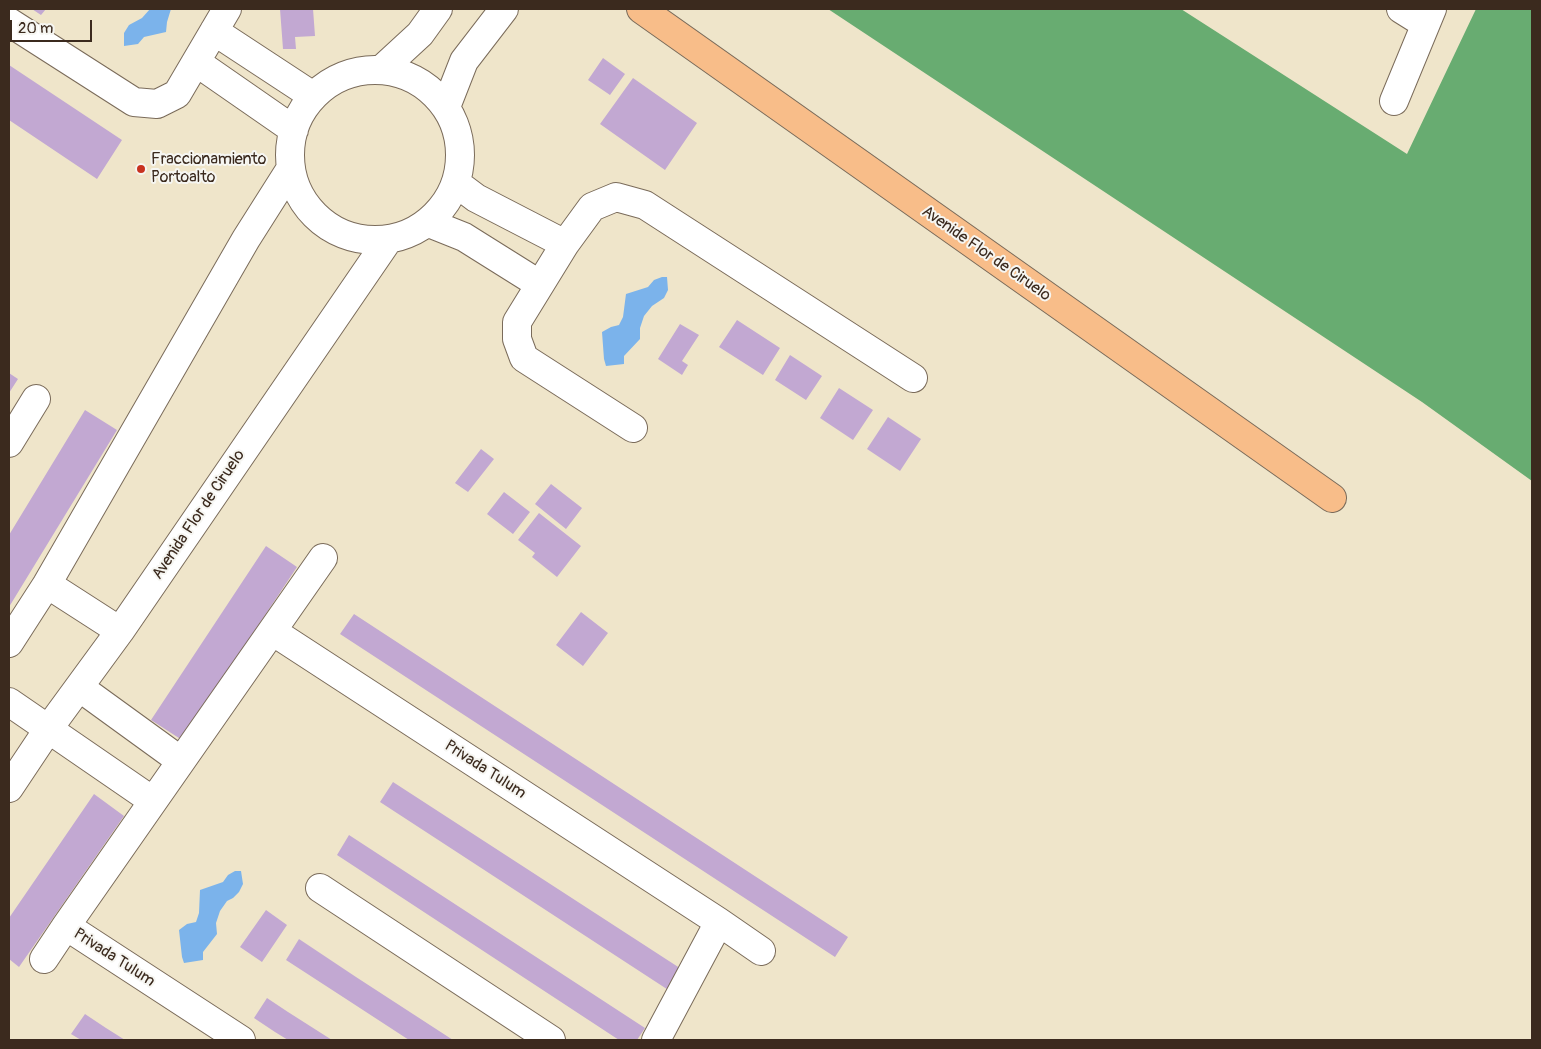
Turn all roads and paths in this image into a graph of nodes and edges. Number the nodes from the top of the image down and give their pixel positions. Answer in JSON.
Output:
{"nodes":[{"id":1,"x":438,"y":9,"type":"edge"},
{"id":2,"x":504,"y":9,"type":"edge"},
{"id":3,"x":641,"y":9,"type":"edge"},
{"id":4,"x":1401,"y":9,"type":"edge"},
{"id":5,"x":1428,"y":16,"type":"edge"},
{"id":6,"x":220,"y":20,"type":"edge"},
{"id":7,"x":9,"y":22,"type":"edge"},
{"id":8,"x":196,"y":62,"type":"junction"},
{"id":9,"x":382,"y":69,"type":"junction"},
{"id":10,"x":313,"y":96,"type":"junction"},
{"id":11,"x":1394,"y":101,"type":"dead end"},
{"id":12,"x":446,"y":107,"type":"junction"},
{"id":13,"x":294,"y":130,"type":"junction"},
{"id":14,"x":291,"y":168,"type":"junction"},
{"id":15,"x":456,"y":183,"type":"junction"},
{"id":16,"x":429,"y":223,"type":"junction"},
{"id":17,"x":388,"y":240,"type":"junction"},
{"id":18,"x":565,"y":244,"type":"junction"},
{"id":19,"x":539,"y":284,"type":"junction"},
{"id":20,"x":913,"y":378,"type":"dead end"},
{"id":21,"x":36,"y":400,"type":"dead end"},
{"id":22,"x":633,"y":428,"type":"dead end"},
{"id":23,"x":9,"y":442,"type":"edge"},
{"id":24,"x":1332,"y":498,"type":"dead end"},
{"id":25,"x":324,"y":558,"type":"dead end"},
{"id":26,"x":47,"y":584,"type":"junction"},
{"id":27,"x":120,"y":631,"type":"junction"},
{"id":28,"x":272,"y":631,"type":"junction"},
{"id":29,"x":9,"y":643,"type":"edge"},
{"id":30,"x":79,"y":686,"type":"junction"},
{"id":31,"x":9,"y":702,"type":"edge"},
{"id":32,"x":49,"y":728,"type":"junction"},
{"id":33,"x":181,"y":761,"type":"junction"},
{"id":34,"x":9,"y":788,"type":"edge"},
{"id":35,"x":153,"y":801,"type":"junction"},
{"id":36,"x":320,"y":888,"type":"dead end"},
{"id":37,"x":718,"y":922,"type":"junction"},
{"id":38,"x":66,"y":926,"type":"junction"},
{"id":39,"x":761,"y":951,"type":"dead end"},
{"id":40,"x":44,"y":959,"type":"dead end"},
{"id":41,"x":241,"y":1040,"type":"edge"},
{"id":42,"x":551,"y":1040,"type":"edge"},
{"id":43,"x":656,"y":1040,"type":"edge"}],
"edges":[{"from":1,"to":9,"type":"street"},
{"from":2,"to":12,"type":"street"},
{"from":3,"to":24,"type":"main road","name":"Avenide Flor de Ciruelo"},
{"from":4,"to":5,"type":"street"},
{"from":5,"to":11,"type":"street"},
{"from":6,"to":8,"type":"street"},
{"from":6,"to":10,"type":"street"},
{"from":7,"to":8,"type":"street"},
{"from":8,"to":13,"type":"street"},
{"from":9,"to":10,"type":"street"},
{"from":9,"to":12,"type":"street"},
{"from":10,"to":13,"type":"street"},
{"from":12,"to":15,"type":"street"},
{"from":13,"to":14,"type":"street"},
{"from":14,"to":17,"type":"street"},
{"from":14,"to":26,"type":"street"},
{"from":15,"to":16,"type":"street"},
{"from":15,"to":18,"type":"street"},
{"from":16,"to":17,"type":"street"},
{"from":16,"to":19,"type":"street"},
{"from":17,"to":27,"type":"street","name":"Avenida Flor de Ciruelo"},
{"from":18,"to":19,"type":"street"},
{"from":18,"to":20,"type":"street"},
{"from":19,"to":22,"type":"street"},
{"from":21,"to":23,"type":"street"},
{"from":25,"to":28,"type":"street"},
{"from":26,"to":27,"type":"street"},
{"from":26,"to":29,"type":"street"},
{"from":27,"to":30,"type":"street","name":"Avenida Flor de Ciruelo"},
{"from":28,"to":33,"type":"street","name":"Privada Tulum"},
{"from":28,"to":37,"type":"street","name":"Privada Tulum"},
{"from":30,"to":32,"type":"street","name":"Avenida Flor de Ciruelo"},
{"from":30,"to":33,"type":"street"},
{"from":31,"to":32,"type":"street"},
{"from":32,"to":34,"type":"street","name":"Avenida Flor de Ciruelo"},
{"from":32,"to":35,"type":"street"},
{"from":33,"to":35,"type":"street","name":"Privada Tulum"},
{"from":35,"to":38,"type":"street","name":"Privada Tulum"},
{"from":36,"to":42,"type":"street"},
{"from":37,"to":39,"type":"street","name":"Privada Tulum"},
{"from":37,"to":43,"type":"street"},
{"from":38,"to":40,"type":"street"},
{"from":38,"to":41,"type":"street","name":"Privada Tulum"}]}
